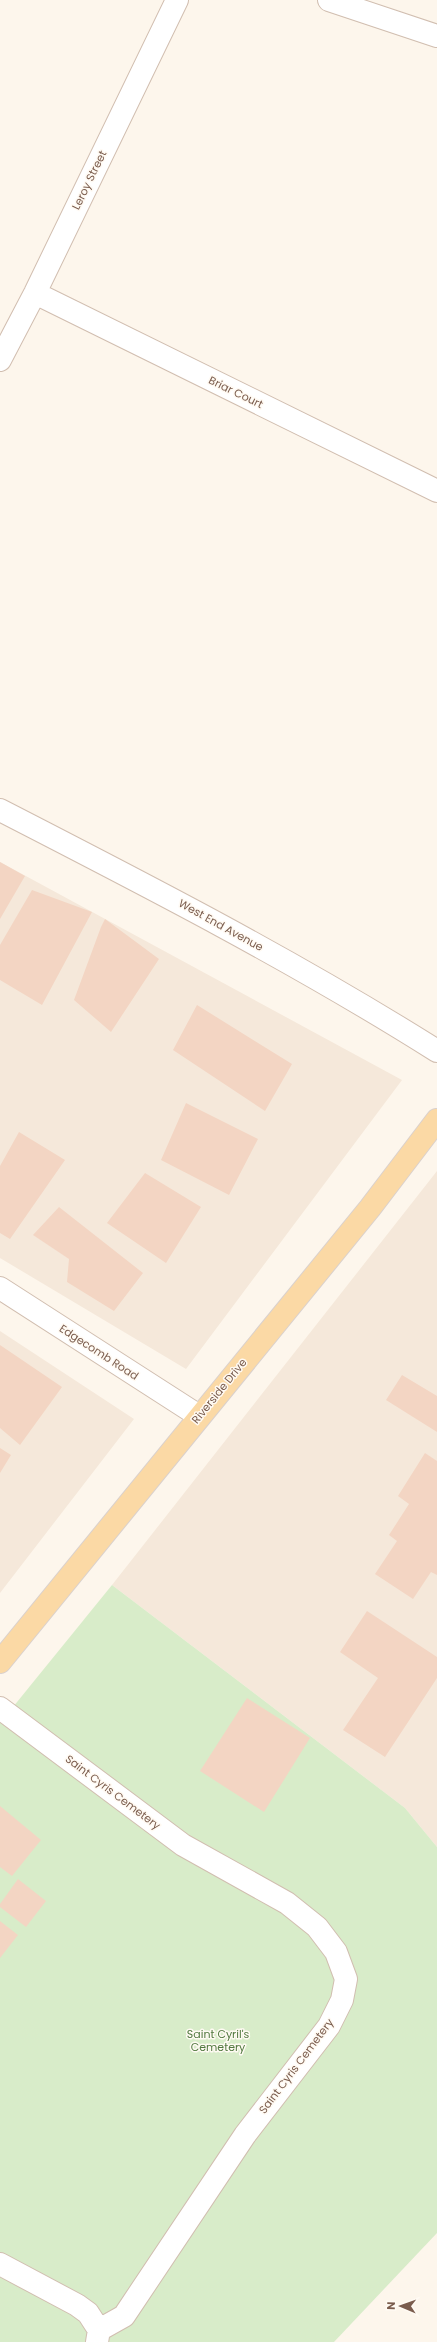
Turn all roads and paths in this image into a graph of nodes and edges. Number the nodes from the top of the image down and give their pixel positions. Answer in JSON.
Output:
{"nodes":[{"id":1,"x":177,"y":0,"type":"edge"},
{"id":2,"x":329,"y":0,"type":"edge"},
{"id":3,"x":437,"y":36,"type":"edge"},
{"id":4,"x":35,"y":293,"type":"junction"},
{"id":5,"x":0,"y":360,"type":"edge"},
{"id":6,"x":437,"y":491,"type":"edge"},
{"id":7,"x":0,"y":810,"type":"edge"},
{"id":8,"x":437,"y":1051,"type":"edge"},
{"id":9,"x":437,"y":1120,"type":"edge"},
{"id":10,"x":0,"y":1288,"type":"edge"},
{"id":11,"x":199,"y":1416,"type":"junction"},
{"id":12,"x":0,"y":1662,"type":"edge"},
{"id":13,"x":0,"y":1708,"type":"edge"},
{"id":14,"x":0,"y":2264,"type":"edge"},
{"id":15,"x":98,"y":2336,"type":"edge"}],
"edges":[{"from":1,"to":4,"type":"street","name":"Leroy Street"},
{"from":2,"to":3,"type":"street"},
{"from":4,"to":5,"type":"street","name":"Leroy Street"},
{"from":4,"to":6,"type":"street","name":"Briar Court"},
{"from":7,"to":8,"type":"street","name":"West End Avenue"},
{"from":9,"to":11,"type":"main road","name":"Riverside Drive"},
{"from":10,"to":11,"type":"street","name":"Edgecomb Road"},
{"from":11,"to":12,"type":"main road","name":"Riverside Drive"},
{"from":13,"to":15,"type":"street","name":"Saint Cyris Cemetery"},
{"from":14,"to":15,"type":"street","name":"Saint Cyris Cemetery"}]}
